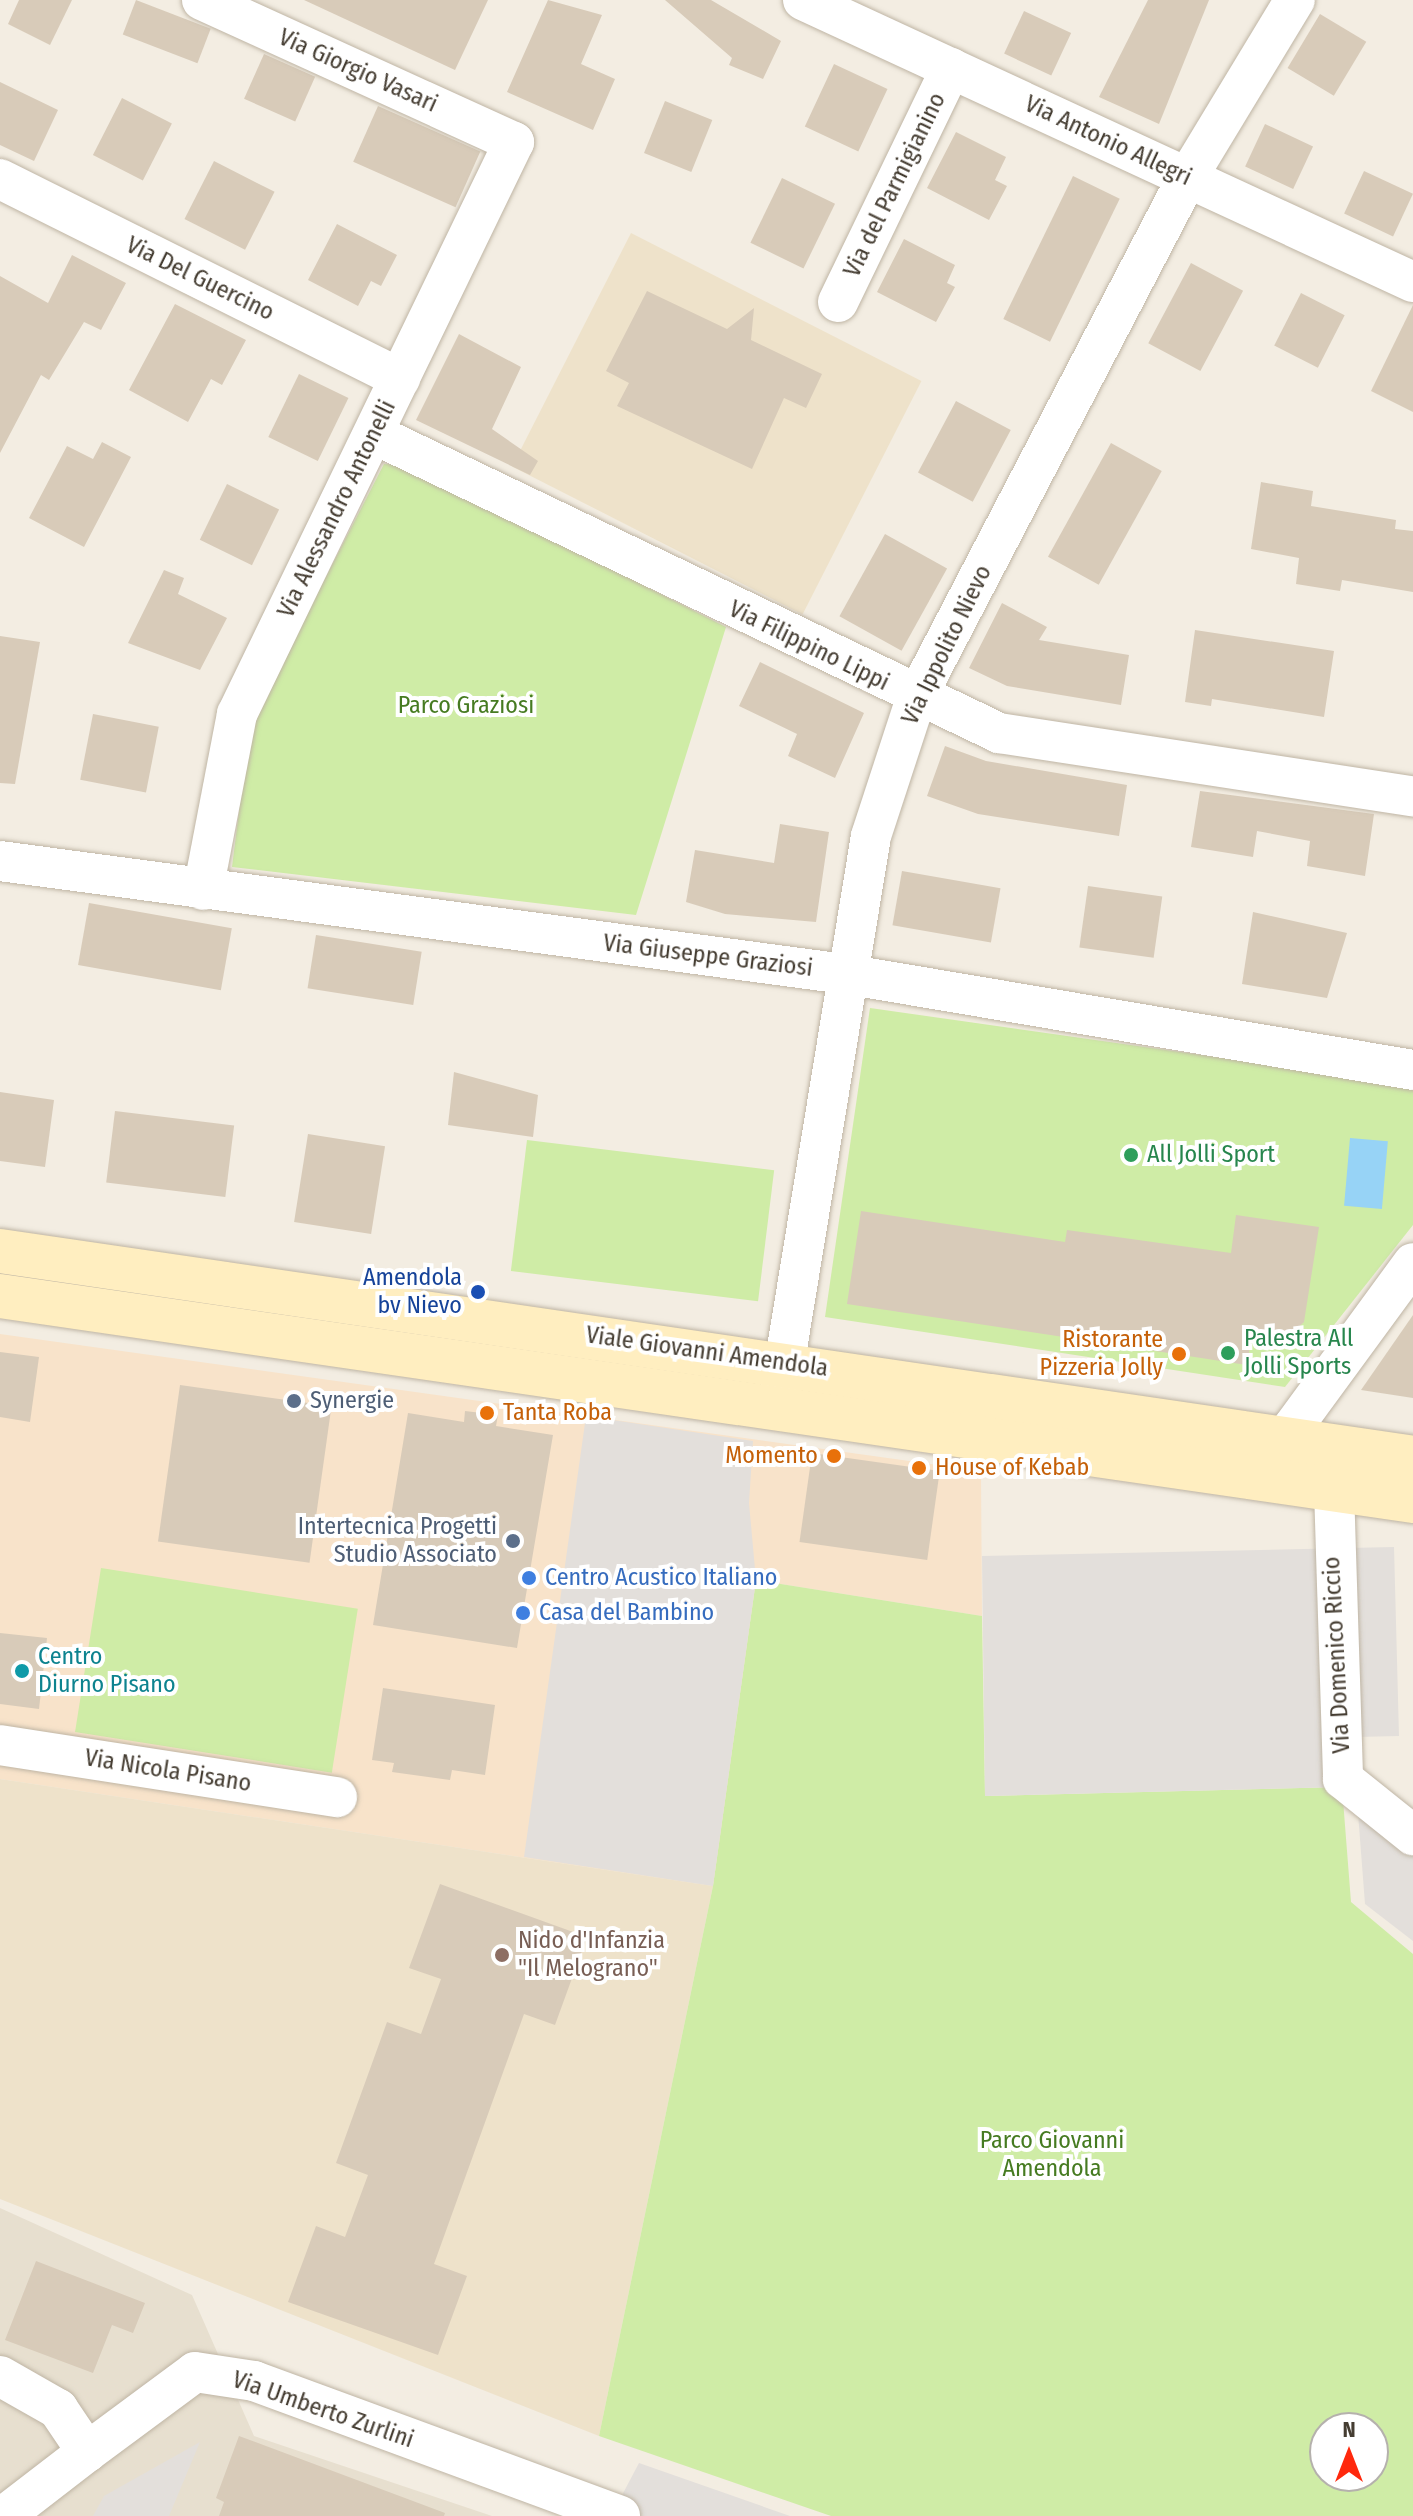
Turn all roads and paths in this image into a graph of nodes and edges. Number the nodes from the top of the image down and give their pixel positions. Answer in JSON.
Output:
{"nodes":[{"id":1,"x":202,"y":0,"type":"edge"},
{"id":2,"x":803,"y":0,"type":"edge"},
{"id":3,"x":1295,"y":0,"type":"edge"},
{"id":4,"x":951,"y":68,"type":"junction"},
{"id":5,"x":514,"y":142,"type":"joint"},
{"id":6,"x":1187,"y":178,"type":"junction"},
{"id":7,"x":0,"y":179,"type":"edge"},
{"id":8,"x":1413,"y":282,"type":"edge"},
{"id":9,"x":838,"y":302,"type":"dead end"},
{"id":10,"x":400,"y":378,"type":"junction"},
{"id":11,"x":374,"y":434,"type":"junction"},
{"id":12,"x":916,"y":698,"type":"junction"},
{"id":13,"x":1413,"y":796,"type":"edge"},
{"id":14,"x":0,"y":861,"type":"edge"},
{"id":15,"x":203,"y":890,"type":"junction"},
{"id":16,"x":845,"y":974,"type":"junction"},
{"id":17,"x":1413,"y":1070,"type":"edge"},
{"id":18,"x":0,"y":1251,"type":"edge"},
{"id":19,"x":1413,"y":1263,"type":"edge"},
{"id":20,"x":0,"y":1296,"type":"edge"},
{"id":21,"x":785,"y":1362,"type":"junction"},
{"id":22,"x":778,"y":1404,"type":"junction"},
{"id":23,"x":1413,"y":1458,"type":"edge"},
{"id":24,"x":1304,"y":1460,"type":"junction"},
{"id":25,"x":1413,"y":1501,"type":"edge"},
{"id":26,"x":0,"y":1745,"type":"edge"},
{"id":27,"x":337,"y":1797,"type":"dead end"},
{"id":28,"x":1413,"y":1835,"type":"edge"},
{"id":29,"x":0,"y":2376,"type":"edge"},
{"id":30,"x":87,"y":2452,"type":"junction"},
{"id":31,"x":575,"y":2508,"type":"edge"},
{"id":32,"x":4,"y":2516,"type":"edge"},
{"id":33,"x":620,"y":2516,"type":"edge"}],
"edges":[{"from":1,"to":5,"type":"street","name":"Via Giorgio Vasari"},
{"from":2,"to":4,"type":"street","name":"Via Antonio Allegri"},
{"from":3,"to":6,"type":"street","name":"Via Ippolito Nievo"},
{"from":4,"to":6,"type":"street","name":"Via Antonio Allegri"},
{"from":4,"to":9,"type":"street","name":"Via del Parmigianino"},
{"from":5,"to":10,"type":"street","name":"Via Alessandro Antonelli"},
{"from":6,"to":8,"type":"street","name":"Via Antonio Allegri"},
{"from":6,"to":12,"type":"street","name":"Via Ippolito Nievo"},
{"from":7,"to":10,"type":"street","name":"Via Del Guercino"},
{"from":10,"to":11,"type":"street","name":"Via Alessandro Antonelli"},
{"from":11,"to":12,"type":"street","name":"Via Filippino Lippi"},
{"from":11,"to":15,"type":"street","name":"Via Alessandro Antonelli"},
{"from":12,"to":13,"type":"street","name":"Via Filippino Lippi"},
{"from":12,"to":16,"type":"street","name":"Via Ippolito Nievo"},
{"from":14,"to":15,"type":"street","name":"Via Giuseppe Graziosi"},
{"from":15,"to":16,"type":"street","name":"Via Giuseppe Graziosi"},
{"from":16,"to":17,"type":"street","name":"Via Giuseppe Graziosi"},
{"from":16,"to":21,"type":"street","name":"Via Ippolito Nievo"},
{"from":18,"to":21,"type":"main road","name":"Viale Giovanni Amendola"},
{"from":19,"to":24,"type":"street"},
{"from":20,"to":22,"type":"main road","name":"Viale Giovanni Amendola"},
{"from":21,"to":22,"type":"street","name":"Via Ippolito Nievo"},
{"from":21,"to":24,"type":"main road","name":"Viale Giovanni Amendola"},
{"from":22,"to":24,"type":"main road","name":"Viale Giovanni Amendola"},
{"from":23,"to":24,"type":"main road","name":"Viale Giovanni Amendola"},
{"from":24,"to":25,"type":"main road","name":"Viale Giovanni Amendola"},
{"from":24,"to":28,"type":"street","name":"Via Domenico Riccio"},
{"from":26,"to":27,"type":"street","name":"Via Nicola Pisano"},
{"from":29,"to":30,"type":"street"},
{"from":30,"to":31,"type":"street","name":"Via Umberto Zurlini"},
{"from":30,"to":32,"type":"street","name":"Via Umberto Zurlini"},
{"from":31,"to":33,"type":"street","name":"Via Umberto Zurlini"}]}
